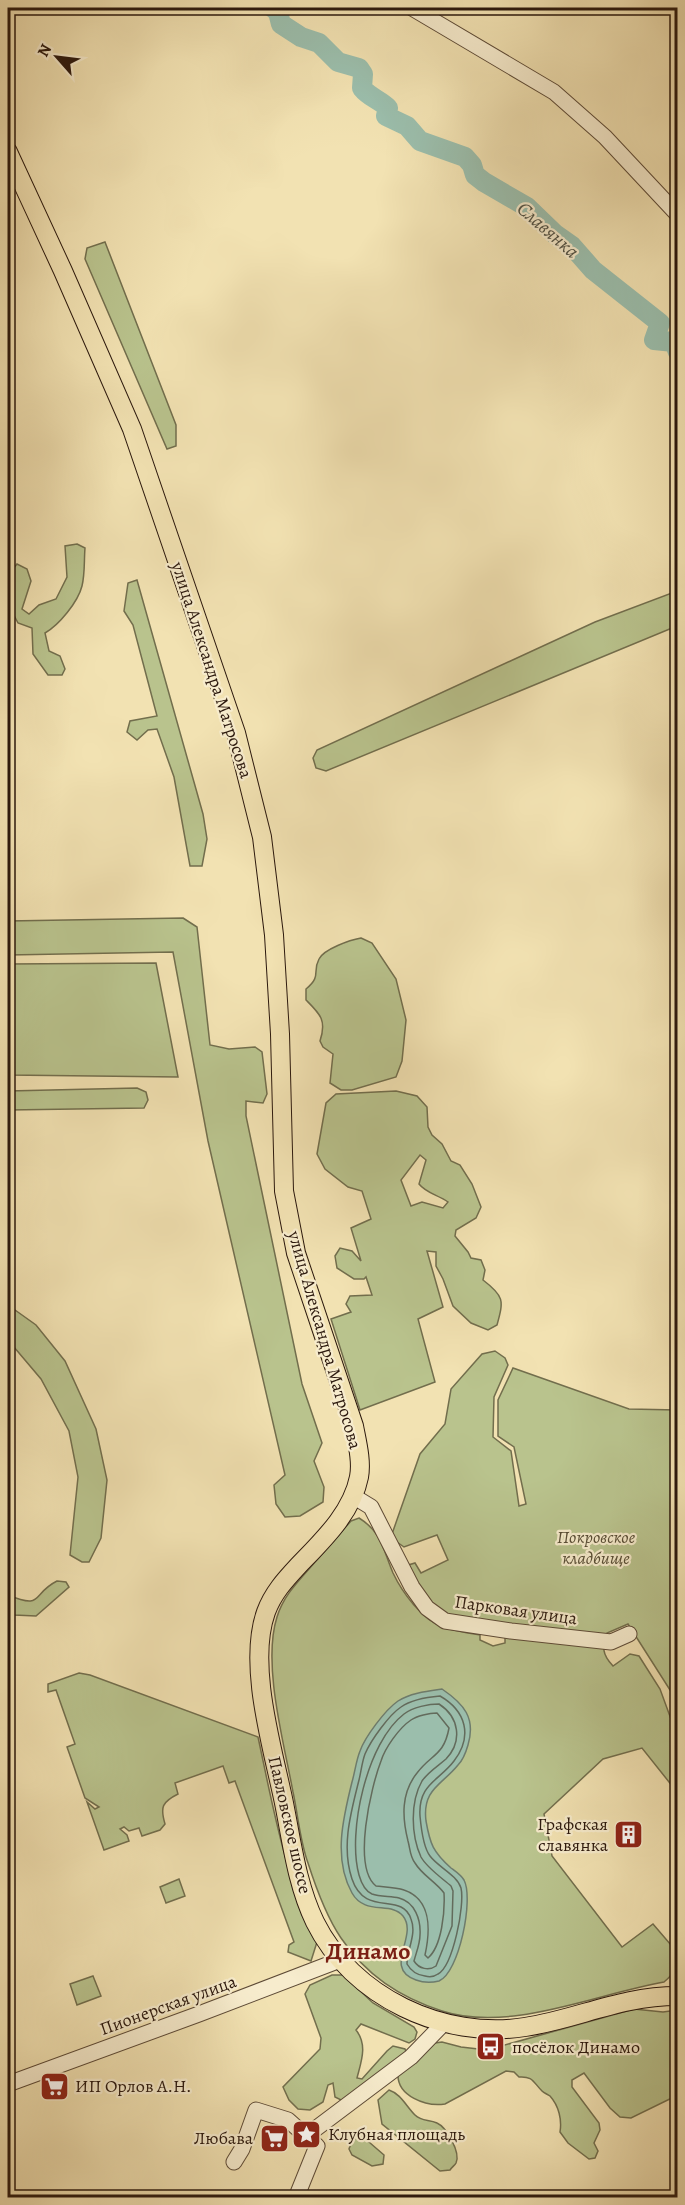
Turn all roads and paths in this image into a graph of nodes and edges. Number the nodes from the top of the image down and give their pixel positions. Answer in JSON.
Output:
{"nodes":[{"id":1,"x":412,"y":8,"type":"edge"},
{"id":2,"x":8,"y":152,"type":"edge"},
{"id":3,"x":678,"y":215,"type":"edge"},
{"id":4,"x":353,"y":1496,"type":"junction"},
{"id":5,"x":629,"y":1634,"type":"dead end"},
{"id":6,"x":340,"y":1960,"type":"junction"},
{"id":7,"x":678,"y":1996,"type":"edge"},
{"id":8,"x":442,"y":2024,"type":"junction"},
{"id":9,"x":8,"y":2084,"type":"edge"},
{"id":10,"x":312,"y":2141,"type":"junction"},
{"id":11,"x":234,"y":2162,"type":"dead end"},
{"id":12,"x":296,"y":2198,"type":"edge"}],
"edges":[{"from":1,"to":3,"type":"street"},
{"from":2,"to":4,"type":"main road","name":"улица Александра Матросова"},
{"from":4,"to":5,"type":"street","name":"Парковая улица"},
{"from":4,"to":6,"type":"main road","name":"Павловское шоссе"},
{"from":6,"to":8,"type":"main road","name":"Павловское шоссе"},
{"from":6,"to":9,"type":"street","name":"Пионерская улица"},
{"from":7,"to":8,"type":"main road","name":"Павловское шоссе"},
{"from":8,"to":10,"type":"street"},
{"from":10,"to":11,"type":"street"},
{"from":10,"to":12,"type":"street"}]}
